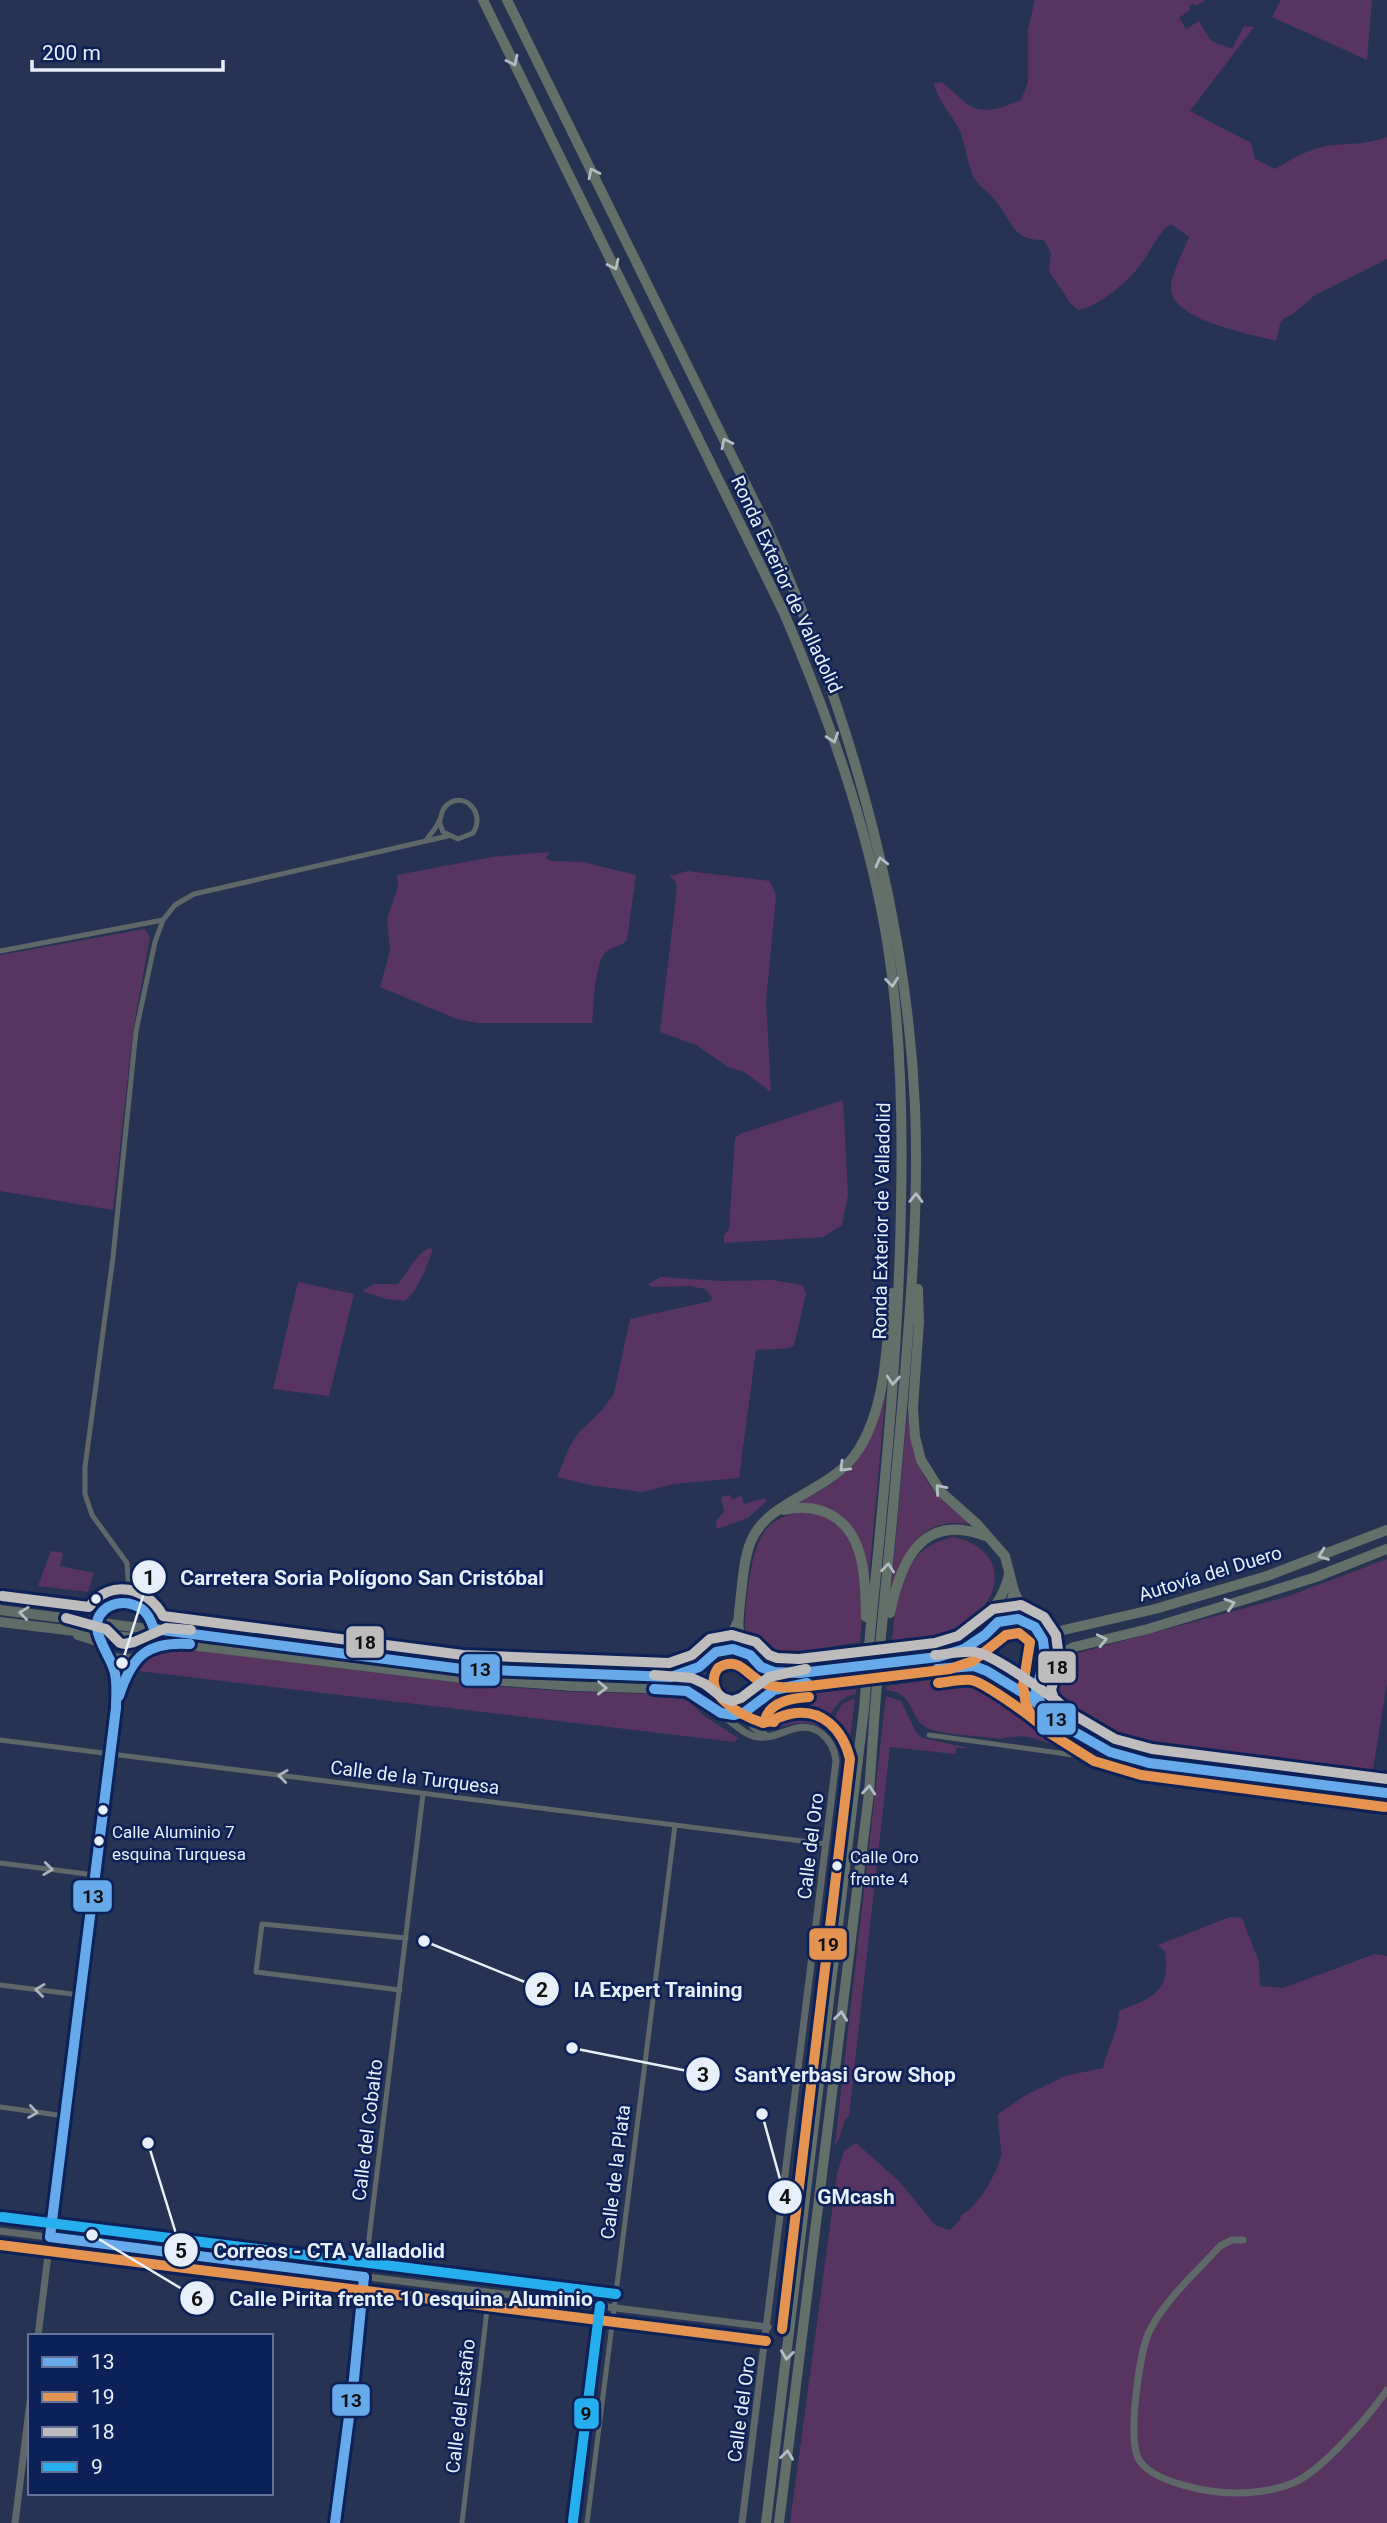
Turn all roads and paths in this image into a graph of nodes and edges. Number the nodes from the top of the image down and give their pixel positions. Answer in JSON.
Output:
{"nodes":[{"id":1,"x":483,"y":0,"type":"edge"},
{"id":2,"x":507,"y":0,"type":"edge"},
{"id":3,"x":439,"y":821,"type":"junction"},
{"id":4,"x":448,"y":836,"type":"junction"},
{"id":5,"x":427,"y":839,"type":"junction"},
{"id":6,"x":163,"y":920,"type":"junction"},
{"id":7,"x":0,"y":951,"type":"edge"},
{"id":8,"x":901,"y":1238,"type":"junction"},
{"id":9,"x":914,"y":1266,"type":"junction"},
{"id":10,"x":769,"y":1517,"type":"junction"},
{"id":11,"x":1387,"y":1530,"type":"edge"},
{"id":12,"x":988,"y":1537,"type":"junction"},
{"id":13,"x":1387,"y":1550,"type":"edge"},
{"id":14,"x":1010,"y":1572,"type":"junction"},
{"id":15,"x":1014,"y":1591,"type":"junction"},
{"id":16,"x":129,"y":1593,"type":"junction"},
{"id":17,"x":121,"y":1603,"type":"junction"},
{"id":18,"x":137,"y":1605,"type":"junction"},
{"id":19,"x":0,"y":1609,"type":"edge"},
{"id":20,"x":739,"y":1617,"type":"junction"},
{"id":21,"x":1007,"y":1619,"type":"junction"},
{"id":22,"x":0,"y":1622,"type":"edge"},
{"id":23,"x":1029,"y":1623,"type":"junction"},
{"id":24,"x":1039,"y":1632,"type":"junction"},
{"id":25,"x":153,"y":1634,"type":"junction"},
{"id":26,"x":985,"y":1635,"type":"junction"},
{"id":27,"x":876,"y":1636,"type":"junction"},
{"id":28,"x":100,"y":1637,"type":"junction"},
{"id":29,"x":169,"y":1642,"type":"junction"},
{"id":30,"x":718,"y":1652,"type":"junction"},
{"id":31,"x":745,"y":1652,"type":"junction"},
{"id":32,"x":140,"y":1654,"type":"junction"},
{"id":33,"x":703,"y":1664,"type":"junction"},
{"id":34,"x":1042,"y":1666,"type":"junction"},
{"id":35,"x":761,"y":1667,"type":"junction"},
{"id":36,"x":987,"y":1671,"type":"junction"},
{"id":37,"x":800,"y":1673,"type":"junction"},
{"id":38,"x":1005,"y":1682,"type":"junction"},
{"id":39,"x":702,"y":1698,"type":"junction"},
{"id":40,"x":755,"y":1704,"type":"junction"},
{"id":41,"x":116,"y":1707,"type":"junction"},
{"id":42,"x":1042,"y":1707,"type":"junction"},
{"id":43,"x":869,"y":1708,"type":"junction"},
{"id":44,"x":721,"y":1714,"type":"junction"},
{"id":45,"x":1075,"y":1733,"type":"junction"},
{"id":46,"x":929,"y":1735,"type":"dead end"},
{"id":47,"x":769,"y":1736,"type":"junction"},
{"id":48,"x":0,"y":1740,"type":"edge"},
{"id":49,"x":1067,"y":1752,"type":"junction"},
{"id":50,"x":110,"y":1754,"type":"junction"},
{"id":51,"x":1131,"y":1759,"type":"junction"},
{"id":52,"x":1387,"y":1793,"type":"edge"},
{"id":53,"x":423,"y":1794,"type":"junction"},
{"id":54,"x":675,"y":1825,"type":"junction"},
{"id":55,"x":826,"y":1844,"type":"junction"},
{"id":56,"x":0,"y":1863,"type":"edge"},
{"id":57,"x":95,"y":1875,"type":"junction"},
{"id":58,"x":406,"y":1938,"type":"junction"},
{"id":59,"x":0,"y":1986,"type":"edge"},
{"id":60,"x":400,"y":1990,"type":"junction"},
{"id":61,"x":80,"y":1996,"type":"junction"},
{"id":62,"x":0,"y":2107,"type":"edge"},
{"id":63,"x":65,"y":2116,"type":"junction"},
{"id":64,"x":0,"y":2231,"type":"edge"},
{"id":65,"x":50,"y":2237,"type":"junction"},
{"id":66,"x":1243,"y":2240,"type":"dead end"},
{"id":67,"x":364,"y":2277,"type":"junction"},
{"id":68,"x":489,"y":2293,"type":"junction"},
{"id":69,"x":614,"y":2308,"type":"junction"},
{"id":70,"x":768,"y":2327,"type":"junction"},
{"id":71,"x":38,"y":2334,"type":"edge"},
{"id":72,"x":1387,"y":2390,"type":"edge"},
{"id":73,"x":28,"y":2418,"type":"edge"},
{"id":74,"x":771,"y":2483,"type":"junction"},
{"id":75,"x":15,"y":2523,"type":"edge"},
{"id":76,"x":335,"y":2523,"type":"edge"},
{"id":77,"x":462,"y":2523,"type":"edge"},
{"id":78,"x":587,"y":2523,"type":"edge"},
{"id":79,"x":742,"y":2523,"type":"edge"},
{"id":80,"x":760,"y":2523,"type":"edge"},
{"id":81,"x":766,"y":2523,"type":"edge"},
{"id":82,"x":779,"y":2523,"type":"edge"}],
"edges":[{"from":1,"to":8,"type":"highway","name":"Ronda Exterior de Valladolid","one_way":true},
{"from":9,"to":2,"type":"highway","name":"Ronda Exterior de Valladolid","one_way":true},
{"from":3,"to":4,"type":"street"},
{"from":3,"to":4,"type":"street"},
{"from":3,"to":5,"type":"street"},
{"from":4,"to":5,"type":"street"},
{"from":5,"to":6,"type":"street"},
{"from":6,"to":7,"type":"street"},
{"from":6,"to":16,"type":"street"},
{"from":8,"to":10,"type":"highway","one_way":true},
{"from":8,"to":27,"type":"highway","name":"Ronda Exterior de Valladolid","one_way":true},
{"from":12,"to":9,"type":"highway","one_way":true},
{"from":27,"to":9,"type":"highway","name":"Ronda Exterior de Valladolid","one_way":true},
{"from":10,"to":20,"type":"highway"},
{"from":10,"to":27,"type":"highway"},
{"from":11,"to":24,"type":"highway","name":"Autovía del Duero","one_way":true},
{"from":12,"to":14,"type":"highway"},
{"from":12,"to":27,"type":"highway"},
{"from":34,"to":13,"type":"highway","name":"Autovía del Duero","one_way":true},
{"from":14,"to":15,"type":"highway"},
{"from":14,"to":37,"type":"highway"},
{"from":15,"to":21,"type":"highway"},
{"from":15,"to":23,"type":"highway"},
{"from":16,"to":17,"type":"street"},
{"from":16,"to":18,"type":"street"},
{"from":17,"to":18,"type":"street"},
{"from":17,"to":28,"type":"street"},
{"from":18,"to":25,"type":"street"},
{"from":28,"to":19,"type":"highway","one_way":true},
{"from":20,"to":30,"type":"highway"},
{"from":20,"to":31,"type":"highway"},
{"from":21,"to":23,"type":"highway"},
{"from":21,"to":26,"type":"highway"},
{"from":22,"to":28,"type":"highway"},
{"from":23,"to":24,"type":"highway"},
{"from":24,"to":34,"type":"highway"},
{"from":25,"to":28,"type":"highway"},
{"from":25,"to":29,"type":"highway"},
{"from":25,"to":32,"type":"street"},
{"from":25,"to":33,"type":"highway"},
{"from":26,"to":36,"type":"highway"},
{"from":26,"to":37,"type":"highway"},
{"from":27,"to":43,"type":"highway","name":"Ronda Exterior de Valladolid","bridge":true},
{"from":28,"to":32,"type":"street"},
{"from":28,"to":41,"type":"street"},
{"from":29,"to":32,"type":"highway"},
{"from":29,"to":39,"type":"highway","one_way":true},
{"from":30,"to":31,"type":"highway"},
{"from":30,"to":33,"type":"highway"},
{"from":31,"to":35,"type":"highway"},
{"from":32,"to":41,"type":"street"},
{"from":33,"to":39,"type":"highway"},
{"from":34,"to":38,"type":"highway"},
{"from":34,"to":42,"type":"main road"},
{"from":35,"to":37,"type":"highway"},
{"from":35,"to":40,"type":"highway"},
{"from":36,"to":38,"type":"highway"},
{"from":36,"to":40,"type":"highway"},
{"from":38,"to":42,"type":"main road"},
{"from":39,"to":44,"type":"highway"},
{"from":40,"to":44,"type":"highway"},
{"from":40,"to":47,"type":"street"},
{"from":41,"to":50,"type":"street"},
{"from":42,"to":45,"type":"main road"},
{"from":43,"to":74,"type":"highway","name":"Ronda Exterior de Valladolid","one_way":true},
{"from":82,"to":43,"type":"highway","name":"Ronda Exterior de Valladolid","one_way":true},
{"from":44,"to":47,"type":"street"},
{"from":45,"to":49,"type":"street"},
{"from":45,"to":51,"type":"main road"},
{"from":46,"to":49,"type":"street"},
{"from":47,"to":55,"type":"street","name":"Calle del Oro"},
{"from":48,"to":50,"type":"street","name":"Calle de la Turquesa"},
{"from":49,"to":51,"type":"street"},
{"from":53,"to":50,"type":"street","name":"Calle de la Turquesa","one_way":true},
{"from":50,"to":57,"type":"street"},
{"from":51,"to":52,"type":"main road"},
{"from":53,"to":54,"type":"street","name":"Calle de la Turquesa"},
{"from":53,"to":58,"type":"street","name":"Calle del Cobalto"},
{"from":54,"to":55,"type":"street","name":"Calle de la Turquesa"},
{"from":54,"to":69,"type":"street","name":"Calle de la Plata"},
{"from":55,"to":70,"type":"street","name":"Calle del Oro"},
{"from":56,"to":57,"type":"street","one_way":true},
{"from":57,"to":61,"type":"street"},
{"from":58,"to":60,"type":"street","name":"Calle del Cobalto"},
{"from":58,"to":60,"type":"street"},
{"from":61,"to":59,"type":"street","one_way":true},
{"from":60,"to":67,"type":"street","name":"Calle del Cobalto"},
{"from":61,"to":63,"type":"street"},
{"from":62,"to":63,"type":"street","one_way":true},
{"from":63,"to":65,"type":"street"},
{"from":64,"to":65,"type":"street"},
{"from":65,"to":67,"type":"street"},
{"from":65,"to":71,"type":"street"},
{"from":66,"to":72,"type":"street"},
{"from":67,"to":68,"type":"street"},
{"from":67,"to":76,"type":"street","name":"Calle del Cobalto"},
{"from":68,"to":69,"type":"street"},
{"from":68,"to":77,"type":"street","name":"Calle del Estaño"},
{"from":69,"to":70,"type":"street"},
{"from":69,"to":78,"type":"street","name":"Calle de la Plata"},
{"from":70,"to":79,"type":"street","name":"Calle del Oro"},
{"from":73,"to":75,"type":"street"},
{"from":74,"to":80,"type":"highway"},
{"from":74,"to":81,"type":"highway","name":"Ronda Exterior de Valladolid"}]}
